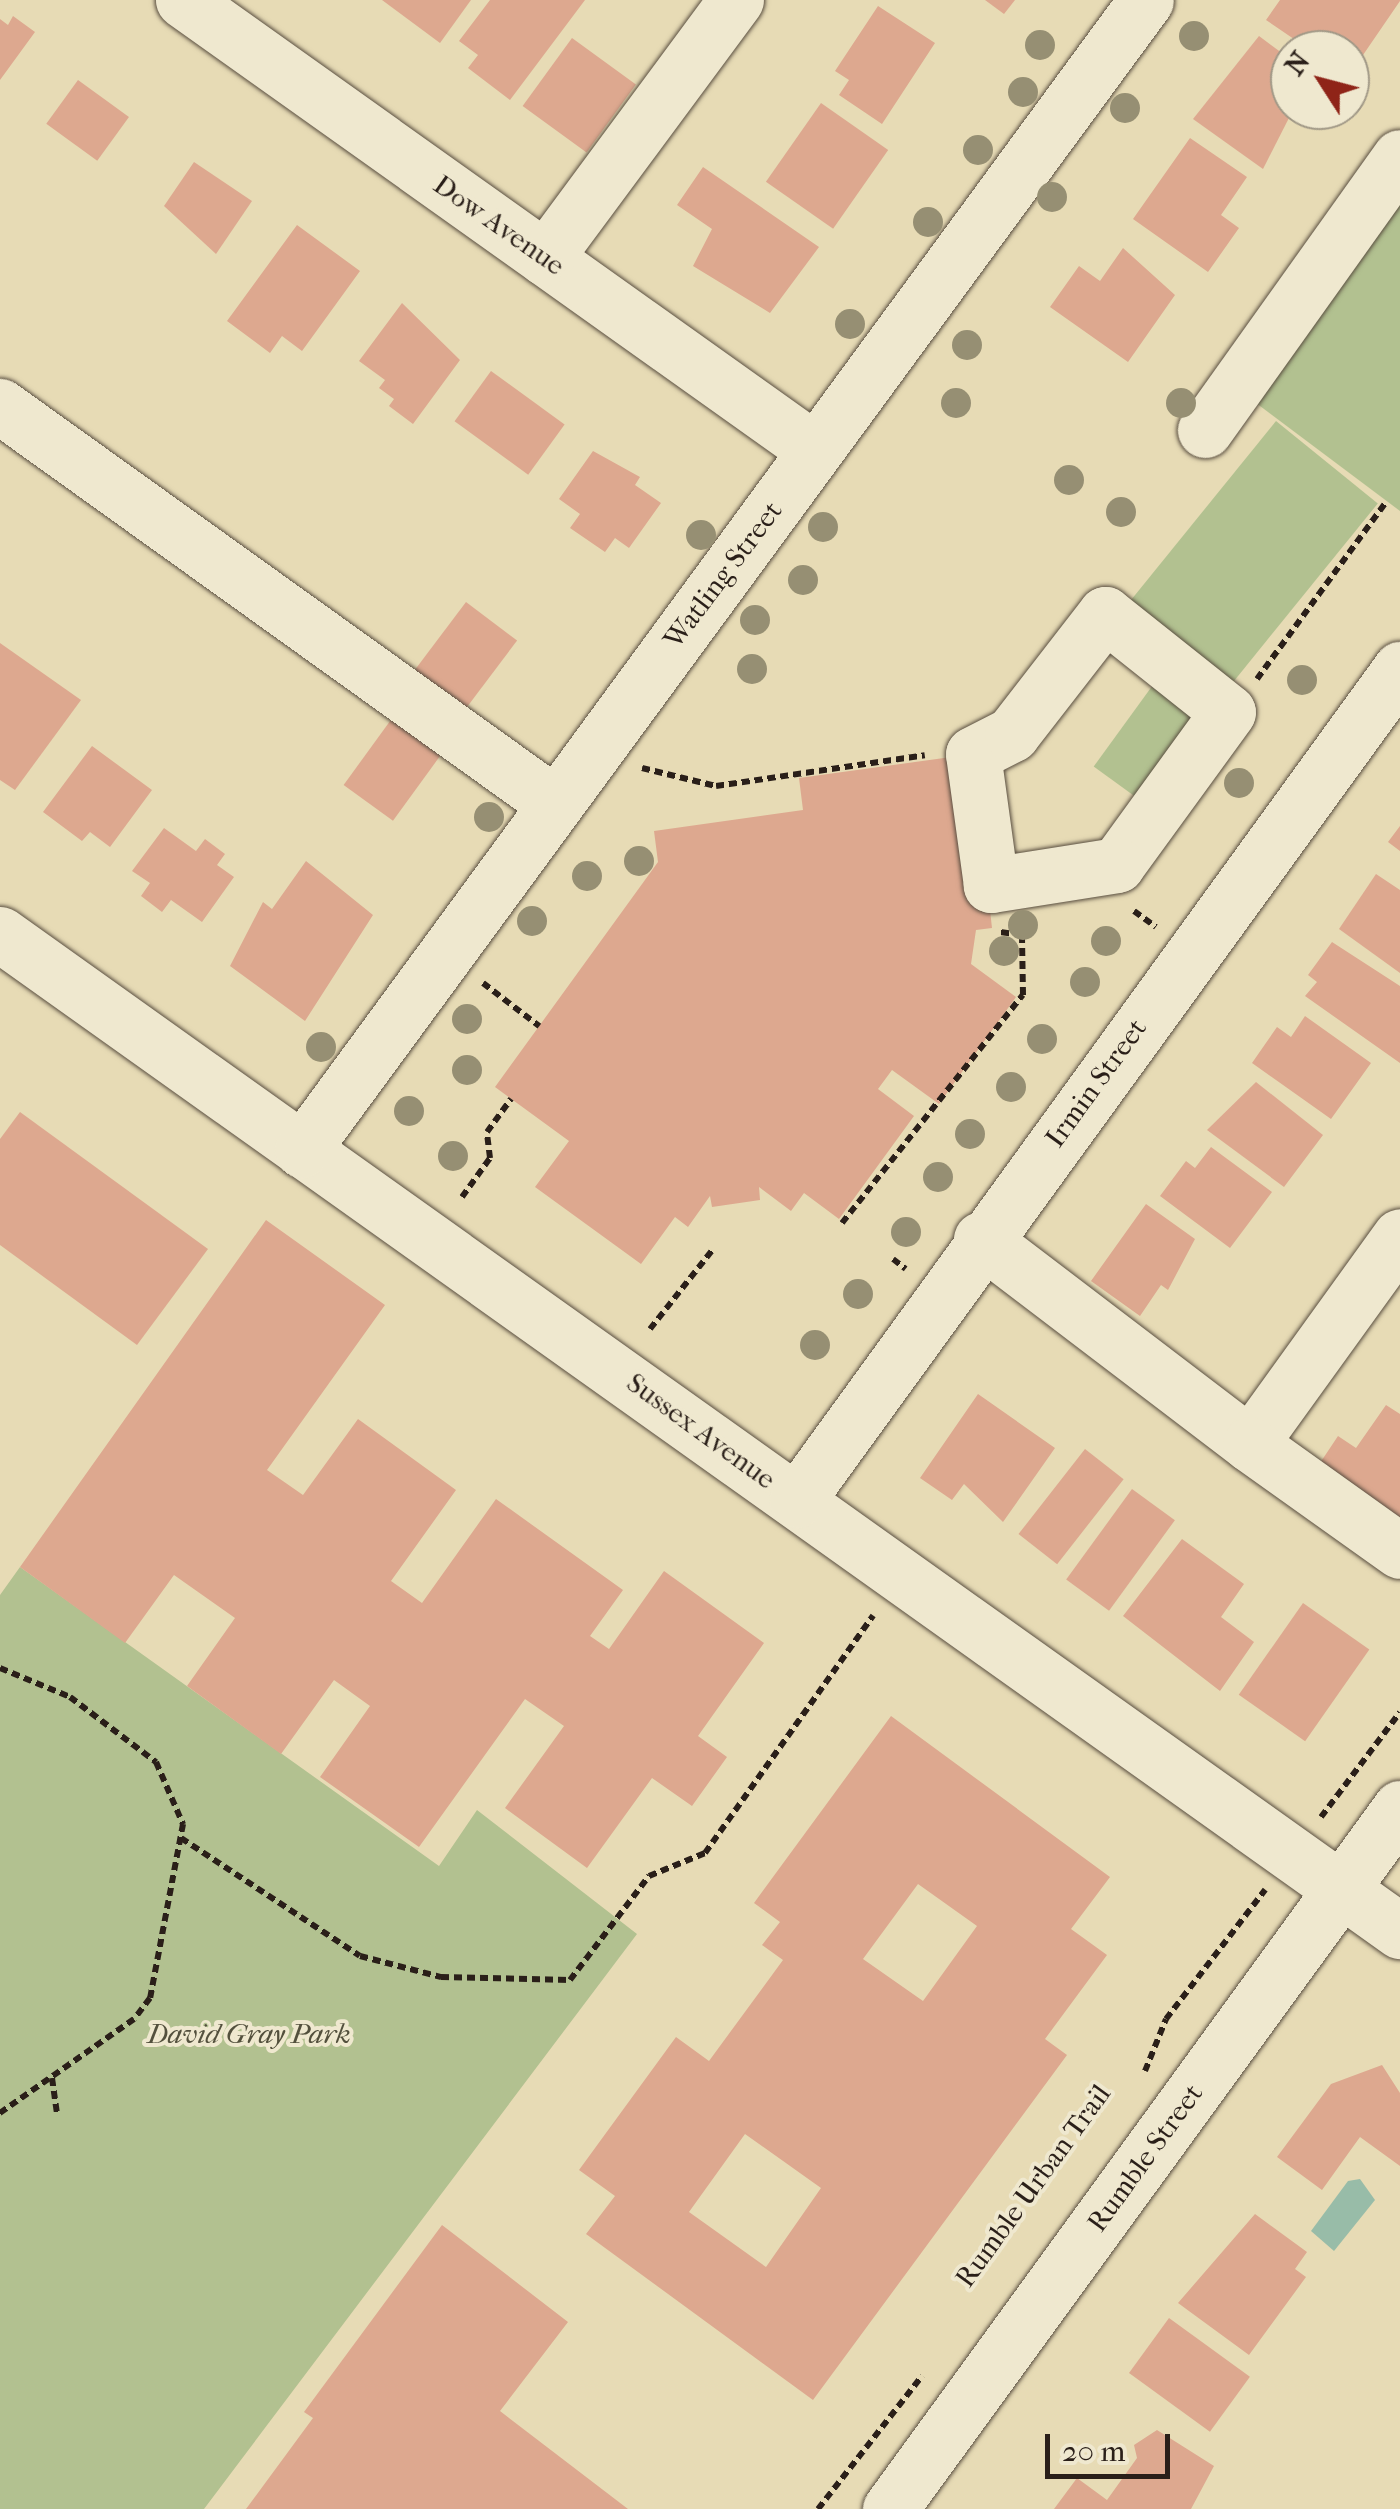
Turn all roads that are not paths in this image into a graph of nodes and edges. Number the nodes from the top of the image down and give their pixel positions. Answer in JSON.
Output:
{"nodes":[{"id":1,"x":183,"y":0,"type":"edge"},
{"id":2,"x":736,"y":0,"type":"edge"},
{"id":3,"x":1146,"y":0,"type":"edge"},
{"id":4,"x":1400,"y":157,"type":"edge"},
{"id":5,"x":545,"y":258,"type":"junction"},
{"id":6,"x":0,"y":406,"type":"edge"},
{"id":7,"x":1204,"y":430,"type":"dead end"},
{"id":8,"x":815,"y":450,"type":"junction"},
{"id":9,"x":1400,"y":668,"type":"edge"},
{"id":10,"x":991,"y":745,"type":"joint"},
{"id":11,"x":554,"y":803,"type":"junction"},
{"id":12,"x":0,"y":934,"type":"edge"},
{"id":13,"x":302,"y":1150,"type":"junction"},
{"id":14,"x":1400,"y":1236,"type":"edge"},
{"id":15,"x":982,"y":1240,"type":"junction"},
{"id":16,"x":1250,"y":1444,"type":"junction"},
{"id":17,"x":797,"y":1500,"type":"junction"},
{"id":18,"x":1400,"y":1552,"type":"edge"},
{"id":19,"x":1400,"y":1808,"type":"edge"},
{"id":20,"x":1341,"y":1890,"type":"junction"},
{"id":21,"x":1400,"y":1930,"type":"edge"},
{"id":22,"x":890,"y":2509,"type":"edge"}],
"edges":[{"from":1,"to":5,"type":"street","name":"Dow Avenue"},
{"from":2,"to":5,"type":"street"},
{"from":3,"to":8,"type":"street","name":"Watling Street"},
{"from":4,"to":7,"type":"street"},
{"from":5,"to":8,"type":"street","name":"Dow Avenue"},
{"from":6,"to":11,"type":"street"},
{"from":8,"to":11,"type":"street","name":"Watling Street"},
{"from":9,"to":15,"type":"street","name":"Irmin Street"},
{"from":10,"to":10,"type":"street"},
{"from":11,"to":13,"type":"street","name":"Watling Street"},
{"from":12,"to":13,"type":"street","name":"Sussex Avenue"},
{"from":13,"to":17,"type":"street","name":"Sussex Avenue"},
{"from":14,"to":16,"type":"street"},
{"from":15,"to":16,"type":"street"},
{"from":15,"to":17,"type":"street","name":"Irmin Street"},
{"from":16,"to":18,"type":"street"},
{"from":17,"to":20,"type":"street","name":"Sussex Avenue"},
{"from":19,"to":20,"type":"street","name":"Rumble Street"},
{"from":20,"to":21,"type":"street","name":"Sussex Avenue"},
{"from":20,"to":22,"type":"street","name":"Rumble Street"}]}
